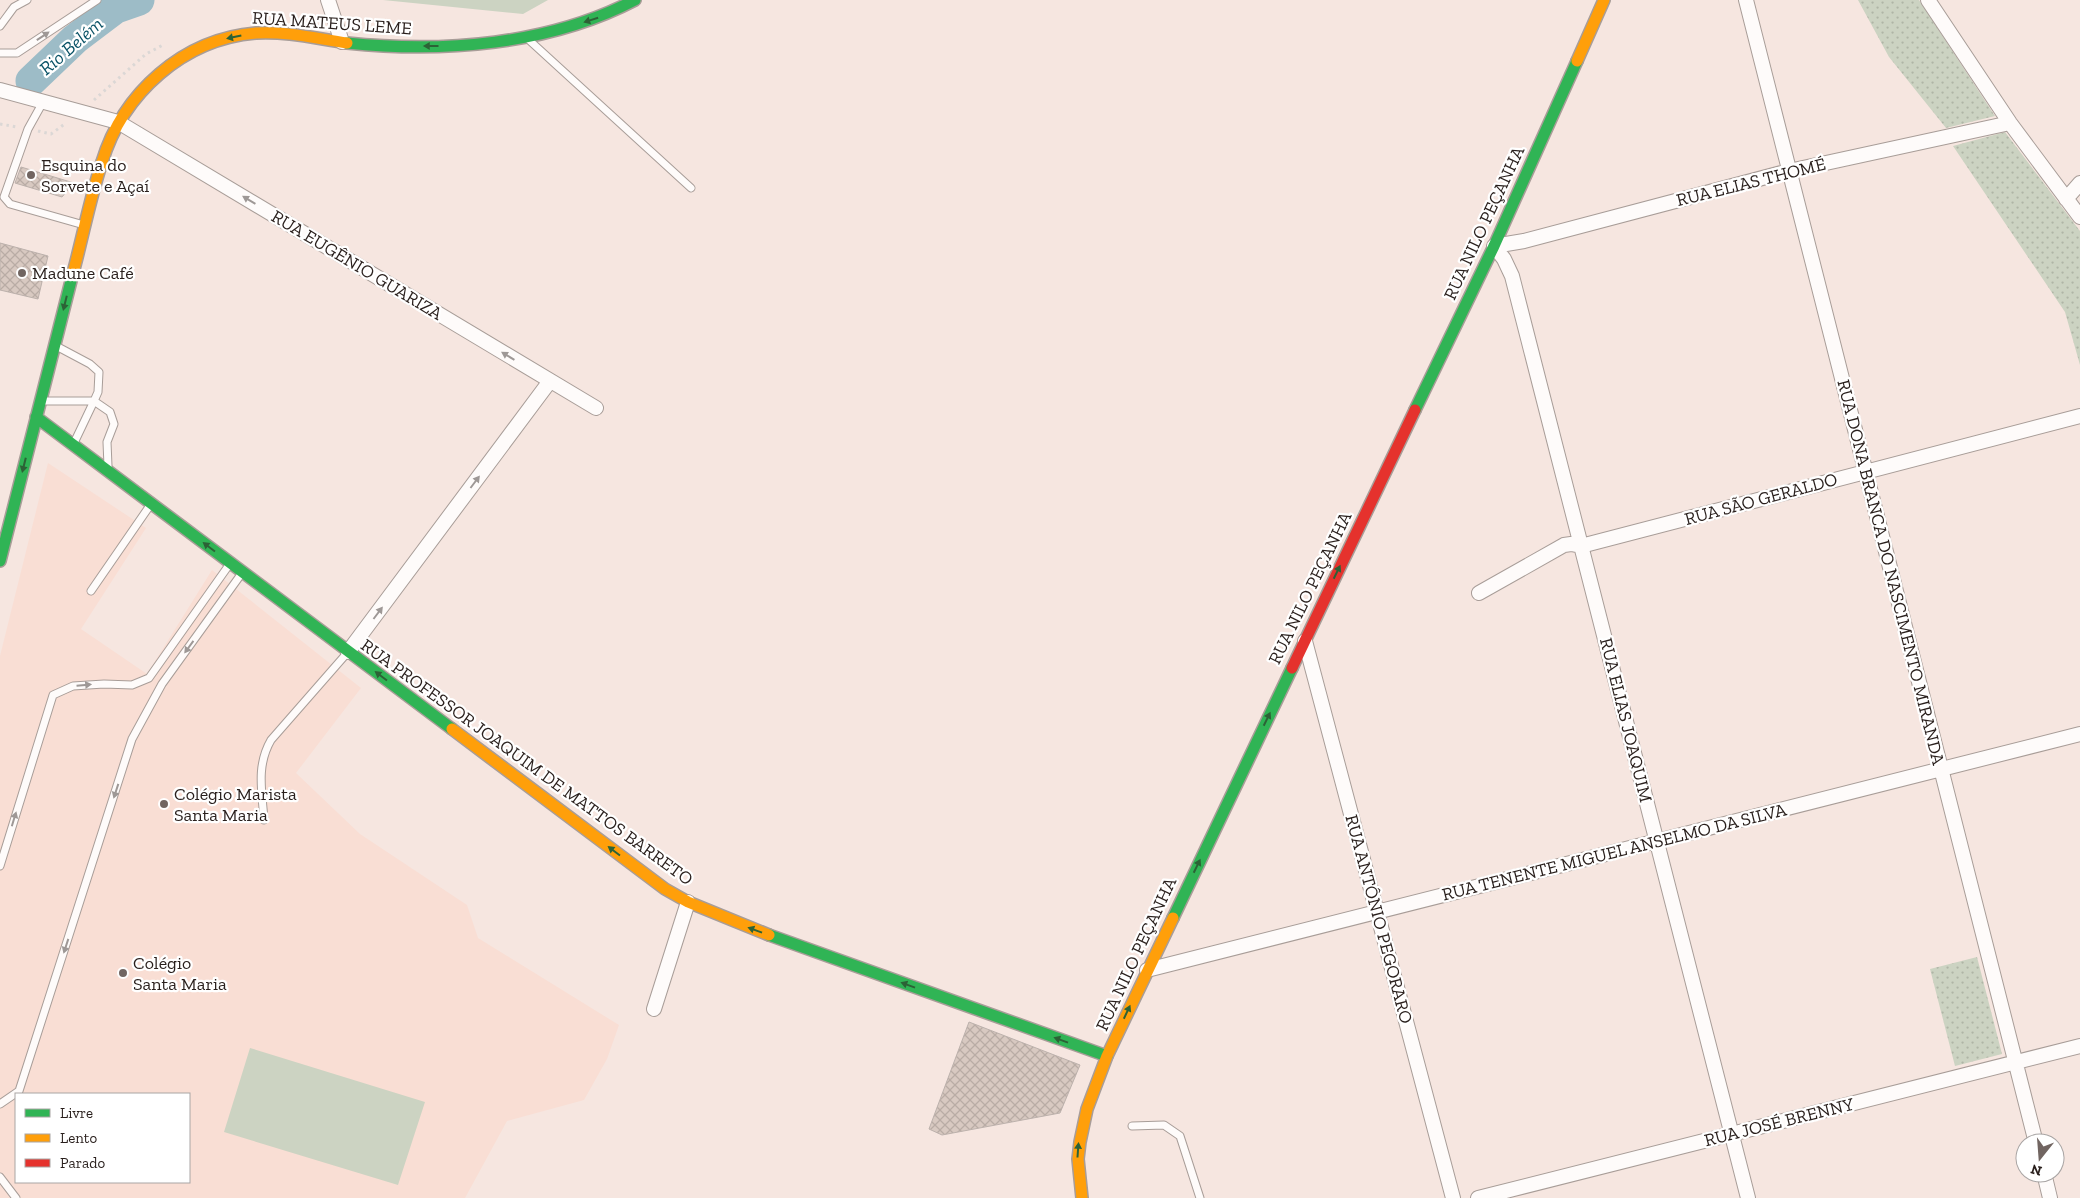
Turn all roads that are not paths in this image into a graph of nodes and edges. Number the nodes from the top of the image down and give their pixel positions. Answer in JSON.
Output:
{"nodes":[{"id":1,"x":27,"y":0,"type":"edge"},
{"id":2,"x":97,"y":0,"type":"edge"},
{"id":3,"x":328,"y":0,"type":"edge"},
{"id":4,"x":635,"y":0,"type":"edge"},
{"id":5,"x":1604,"y":0,"type":"edge"},
{"id":6,"x":1746,"y":0,"type":"edge"},
{"id":7,"x":1928,"y":0,"type":"edge"},
{"id":8,"x":0,"y":26,"type":"edge"},
{"id":9,"x":524,"y":36,"type":"junction"},
{"id":10,"x":342,"y":42,"type":"junction"},
{"id":11,"x":0,"y":53,"type":"edge"},
{"id":12,"x":0,"y":90,"type":"edge"},
{"id":13,"x":44,"y":102,"type":"junction"},
{"id":14,"x":118,"y":122,"type":"junction"},
{"id":15,"x":2010,"y":123,"type":"junction"},
{"id":16,"x":1790,"y":171,"type":"junction"},
{"id":17,"x":2080,"y":183,"type":"edge"},
{"id":18,"x":691,"y":188,"type":"dead end"},
{"id":19,"x":2066,"y":199,"type":"junction"},
{"id":20,"x":2080,"y":217,"type":"edge"},
{"id":21,"x":85,"y":226,"type":"junction"},
{"id":22,"x":1494,"y":246,"type":"junction"},
{"id":23,"x":55,"y":345,"type":"junction"},
{"id":24,"x":550,"y":381,"type":"junction"},
{"id":25,"x":41,"y":401,"type":"junction"},
{"id":26,"x":94,"y":401,"type":"junction"},
{"id":27,"x":596,"y":408,"type":"dead end"},
{"id":28,"x":2080,"y":416,"type":"edge"},
{"id":29,"x":36,"y":417,"type":"junction"},
{"id":30,"x":73,"y":445,"type":"junction"},
{"id":31,"x":108,"y":471,"type":"junction"},
{"id":32,"x":1866,"y":472,"type":"junction"},
{"id":33,"x":151,"y":504,"type":"junction"},
{"id":34,"x":1581,"y":546,"type":"junction"},
{"id":35,"x":0,"y":561,"type":"edge"},
{"id":36,"x":230,"y":563,"type":"junction"},
{"id":37,"x":243,"y":572,"type":"junction"},
{"id":38,"x":91,"y":591,"type":"dead end"},
{"id":39,"x":1480,"y":593,"type":"dead end"},
{"id":40,"x":1305,"y":640,"type":"junction"},
{"id":41,"x":348,"y":652,"type":"junction"},
{"id":42,"x":2080,"y":734,"type":"edge"},
{"id":43,"x":1942,"y":769,"type":"junction"},
{"id":44,"x":264,"y":820,"type":"dead end"},
{"id":45,"x":1657,"y":841,"type":"junction"},
{"id":46,"x":0,"y":866,"type":"edge"},
{"id":47,"x":688,"y":902,"type":"junction"},
{"id":48,"x":1377,"y":912,"type":"junction"},
{"id":49,"x":1147,"y":970,"type":"junction"},
{"id":50,"x":654,"y":1009,"type":"dead end"},
{"id":51,"x":2080,"y":1046,"type":"edge"},
{"id":52,"x":1107,"y":1056,"type":"junction"},
{"id":53,"x":2016,"y":1062,"type":"junction"},
{"id":54,"x":16,"y":1093,"type":"edge"},
{"id":55,"x":15,"y":1094,"type":"edge"},
{"id":56,"x":0,"y":1104,"type":"edge"},
{"id":57,"x":1132,"y":1126,"type":"dead end"},
{"id":58,"x":2034,"y":1133,"type":"edge"},
{"id":59,"x":1732,"y":1134,"type":"junction"},
{"id":60,"x":0,"y":1177,"type":"edge"},
{"id":61,"x":2046,"y":1183,"type":"edge"},
{"id":62,"x":16,"y":1198,"type":"edge"},
{"id":63,"x":1082,"y":1198,"type":"edge"},
{"id":64,"x":1200,"y":1198,"type":"edge"},
{"id":65,"x":1453,"y":1198,"type":"edge"},
{"id":66,"x":1478,"y":1198,"type":"edge"},
{"id":67,"x":1748,"y":1198,"type":"edge"},
{"id":68,"x":2050,"y":1198,"type":"edge"}],
"edges":[{"from":1,"to":8,"type":"lane"},
{"from":11,"to":2,"type":"lane","one_way":true},
{"from":3,"to":10,"type":"street"},
{"from":4,"to":9,"type":"main road","name":"RUA MATEUS LEME","one_way":true},
{"from":5,"to":22,"type":"main road","name":"RUA NILO PEÇANHA"},
{"from":6,"to":16,"type":"street","name":"RUA DONA BRANCA DO NASCIMENTO MIRANDA"},
{"from":7,"to":15,"type":"street"},
{"from":9,"to":10,"type":"main road","name":"RUA MATEUS LEME","one_way":true},
{"from":9,"to":18,"type":"lane"},
{"from":10,"to":14,"type":"main road","name":"RUA MATEUS LEME","one_way":true},
{"from":12,"to":13,"type":"street","name":"RUA EUGÊNIO GUARIZA"},
{"from":13,"to":14,"type":"street","name":"RUA EUGÊNIO GUARIZA"},
{"from":13,"to":21,"type":"lane"},
{"from":14,"to":21,"type":"main road","name":"RUA MATEUS LEME"},
{"from":24,"to":14,"type":"street","name":"RUA EUGÊNIO GUARIZA","one_way":true},
{"from":15,"to":16,"type":"street","name":"RUA ELIAS THOMÉ"},
{"from":15,"to":19,"type":"street"},
{"from":16,"to":22,"type":"street","name":"RUA ELIAS THOMÉ"},
{"from":16,"to":32,"type":"street","name":"RUA DONA BRANCA DO NASCIMENTO MIRANDA"},
{"from":17,"to":19,"type":"street"},
{"from":19,"to":20,"type":"street"},
{"from":21,"to":23,"type":"main road","name":"RUA MATEUS LEME","one_way":true},
{"from":22,"to":34,"type":"street","name":"RUA ELIAS JOAQUIM"},
{"from":40,"to":22,"type":"main road","name":"RUA NILO PEÇANHA","one_way":true},
{"from":23,"to":25,"type":"main road","name":"RUA MATEUS LEME"},
{"from":23,"to":26,"type":"lane"},
{"from":24,"to":27,"type":"street","name":"RUA EUGÊNIO GUARIZA"},
{"from":41,"to":24,"type":"street","one_way":true},
{"from":25,"to":26,"type":"lane"},
{"from":25,"to":29,"type":"main road","name":"RUA MATEUS LEME"},
{"from":26,"to":30,"type":"lane"},
{"from":26,"to":31,"type":"lane"},
{"from":28,"to":32,"type":"street","name":"RUA SÃO GERALDO"},
{"from":29,"to":30,"type":"main road","name":"RUA PROFESSOR JOAQUIM DE MATTOS BARRETO"},
{"from":29,"to":35,"type":"main road","name":"RUA MATEUS LEME","one_way":true},
{"from":30,"to":31,"type":"main road","name":"RUA PROFESSOR JOAQUIM DE MATTOS BARRETO"},
{"from":31,"to":33,"type":"main road","name":"RUA PROFESSOR JOAQUIM DE MATTOS BARRETO"},
{"from":32,"to":34,"type":"street","name":"RUA SÃO GERALDO"},
{"from":32,"to":43,"type":"street","name":"RUA DONA BRANCA DO NASCIMENTO MIRANDA"},
{"from":36,"to":33,"type":"main road","name":"RUA PROFESSOR JOAQUIM DE MATTOS BARRETO","one_way":true},
{"from":33,"to":38,"type":"lane"},
{"from":34,"to":39,"type":"street","name":"RUA SÃO GERALDO"},
{"from":34,"to":45,"type":"street","name":"RUA ELIAS JOAQUIM"},
{"from":36,"to":37,"type":"main road","name":"RUA PROFESSOR JOAQUIM DE MATTOS BARRETO"},
{"from":46,"to":36,"type":"lane","one_way":true},
{"from":37,"to":41,"type":"main road","name":"RUA PROFESSOR JOAQUIM DE MATTOS BARRETO"},
{"from":37,"to":54,"type":"lane","one_way":true},
{"from":40,"to":48,"type":"street","name":"RUA ANTÔNIO PEGORARO"},
{"from":49,"to":40,"type":"main road","name":"RUA NILO PEÇANHA","one_way":true},
{"from":41,"to":44,"type":"lane"},
{"from":47,"to":41,"type":"main road","name":"RUA PROFESSOR JOAQUIM DE MATTOS BARRETO","one_way":true},
{"from":42,"to":43,"type":"street","name":"RUA TENENTE MIGUEL ANSELMO DA SILVA"},
{"from":43,"to":45,"type":"street","name":"RUA TENENTE MIGUEL ANSELMO DA SILVA"},
{"from":43,"to":53,"type":"street","name":"RUA DONA BRANCA DO NASCIMENTO MIRANDA"},
{"from":45,"to":48,"type":"street","name":"RUA TENENTE MIGUEL ANSELMO DA SILVA"},
{"from":45,"to":59,"type":"street","name":"RUA ELIAS JOAQUIM"},
{"from":47,"to":50,"type":"street"},
{"from":52,"to":47,"type":"main road","name":"RUA PROFESSOR JOAQUIM DE MATTOS BARRETO","one_way":true},
{"from":48,"to":49,"type":"street","name":"RUA TENENTE MIGUEL ANSELMO DA SILVA"},
{"from":48,"to":65,"type":"street","name":"RUA ANTÔNIO PEGORARO"},
{"from":52,"to":49,"type":"main road","name":"RUA NILO PEÇANHA","one_way":true},
{"from":51,"to":53,"type":"street","name":"RUA JOSÉ BRENNY"},
{"from":63,"to":52,"type":"main road","name":"RUA NILO PEÇANHA","one_way":true},
{"from":53,"to":58,"type":"street","name":"RUA DONA BRANCA DO NASCIMENTO MIRANDA"},
{"from":53,"to":59,"type":"street","name":"RUA JOSÉ BRENNY"},
{"from":55,"to":56,"type":"lane","one_way":true},
{"from":57,"to":64,"type":"lane"},
{"from":59,"to":66,"type":"street","name":"RUA JOSÉ BRENNY"},
{"from":59,"to":67,"type":"street","name":"RUA ELIAS JOAQUIM"},
{"from":60,"to":62,"type":"lane"},
{"from":61,"to":68,"type":"street"}]}
